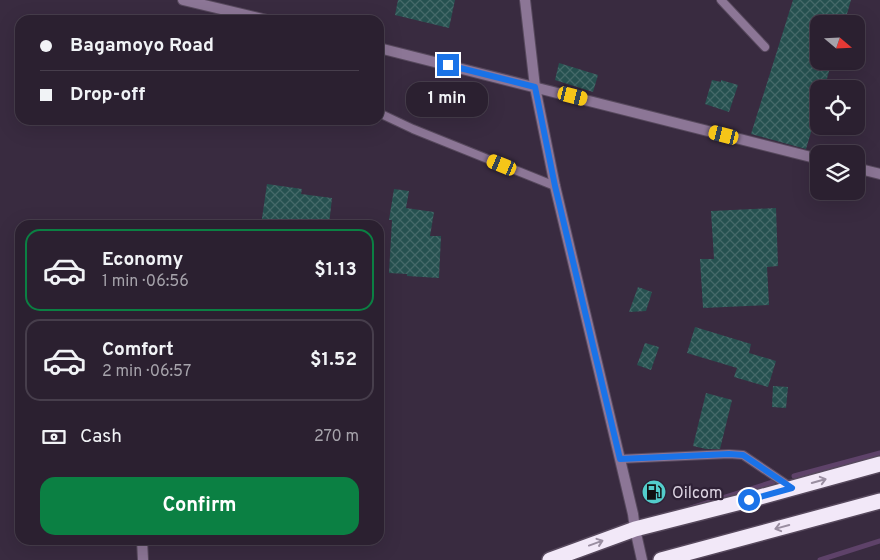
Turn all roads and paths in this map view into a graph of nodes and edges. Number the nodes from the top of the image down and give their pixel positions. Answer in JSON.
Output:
{"nodes":[{"id":1,"x":183,"y":0,"type":"edge"},
{"id":2,"x":525,"y":0,"type":"edge"},
{"id":3,"x":722,"y":0,"type":"edge"},
{"id":4,"x":246,"y":15,"type":"edge"},
{"id":5,"x":765,"y":47,"type":"dead end"},
{"id":6,"x":384,"y":49,"type":"edge"},
{"id":7,"x":535,"y":87,"type":"junction"},
{"id":8,"x":384,"y":115,"type":"edge"},
{"id":9,"x":810,"y":157,"type":"edge"},
{"id":10,"x":865,"y":170,"type":"edge"},
{"id":11,"x":880,"y":174,"type":"edge"},
{"id":12,"x":555,"y":186,"type":"junction"},
{"id":13,"x":620,"y":459,"type":"junction"},
{"id":14,"x":880,"y":464,"type":"edge"},
{"id":15,"x":792,"y":488,"type":"junction"},
{"id":16,"x":880,"y":501,"type":"edge"},
{"id":17,"x":634,"y":529,"type":"junction"},
{"id":18,"x":142,"y":545,"type":"edge"},
{"id":19,"x":143,"y":560,"type":"edge"},
{"id":20,"x":550,"y":560,"type":"edge"},
{"id":21,"x":642,"y":560,"type":"edge"},
{"id":22,"x":661,"y":560,"type":"edge"}],
"edges":[{"from":1,"to":4,"type":"street"},
{"from":2,"to":7,"type":"street"},
{"from":3,"to":5,"type":"lane"},
{"from":6,"to":7,"type":"street"},
{"from":7,"to":9,"type":"street"},
{"from":7,"to":12,"type":"street"},
{"from":8,"to":12,"type":"lane"},
{"from":10,"to":11,"type":"street"},
{"from":12,"to":13,"type":"street"},
{"from":13,"to":15,"type":"lane"},
{"from":13,"to":17,"type":"street"},
{"from":15,"to":14,"type":"highway","one_way":true},
{"from":15,"to":17,"type":"highway"},
{"from":16,"to":22,"type":"highway","one_way":true},
{"from":20,"to":17,"type":"highway","one_way":true},
{"from":17,"to":21,"type":"street"},
{"from":18,"to":19,"type":"street"}]}
